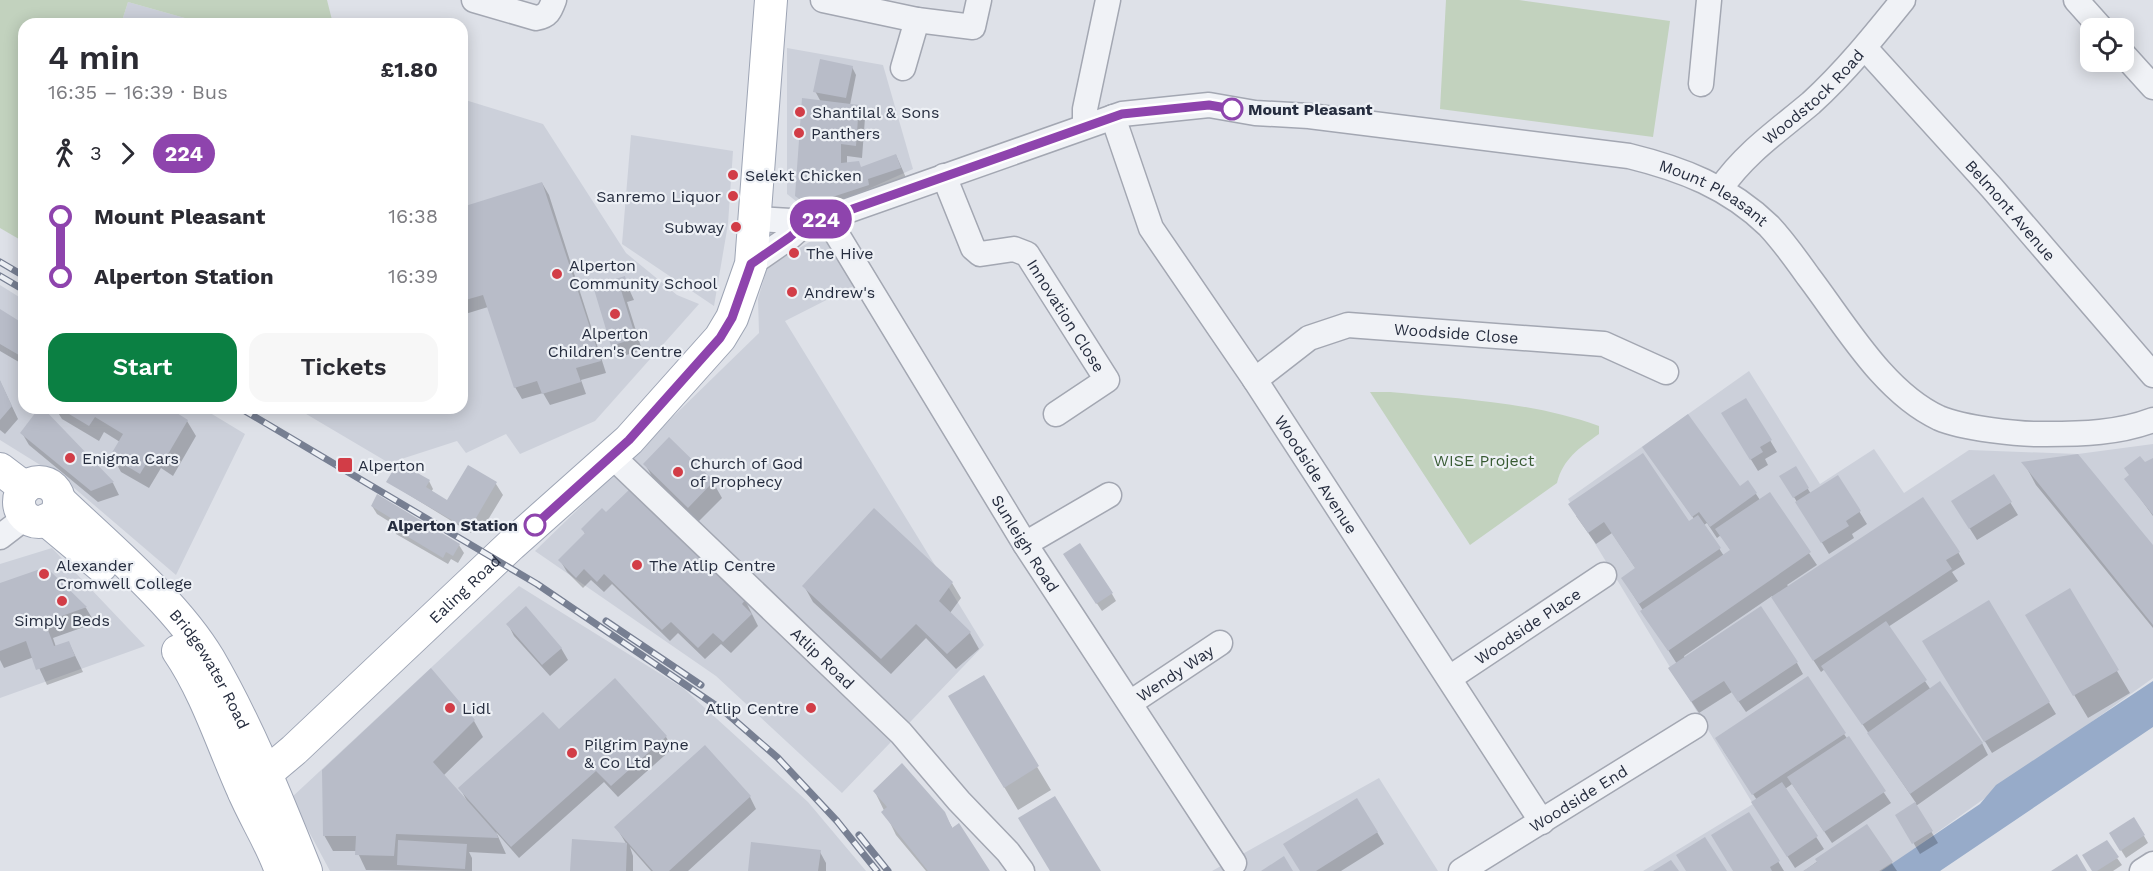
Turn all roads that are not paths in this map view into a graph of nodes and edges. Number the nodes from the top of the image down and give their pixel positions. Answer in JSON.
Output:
{"nodes":[{"id":1,"x":474,"y":0,"type":"edge"},
{"id":2,"x":554,"y":0,"type":"edge"},
{"id":3,"x":771,"y":0,"type":"edge"},
{"id":4,"x":823,"y":0,"type":"edge"},
{"id":5,"x":979,"y":0,"type":"edge"},
{"id":6,"x":1108,"y":0,"type":"edge"},
{"id":7,"x":1709,"y":0,"type":"edge"},
{"id":8,"x":1903,"y":0,"type":"edge"},
{"id":9,"x":2076,"y":0,"type":"edge"},
{"id":10,"x":2092,"y":18,"type":"edge"},
{"id":11,"x":917,"y":20,"type":"junction"},
{"id":12,"x":1864,"y":48,"type":"junction"},
{"id":13,"x":2134,"y":65,"type":"edge"},
{"id":14,"x":903,"y":68,"type":"dead end"},
{"id":15,"x":1701,"y":84,"type":"dead end"},
{"id":16,"x":2153,"y":87,"type":"edge"},
{"id":17,"x":1113,"y":117,"type":"junction"},
{"id":18,"x":1085,"y":126,"type":"junction"},
{"id":19,"x":944,"y":176,"type":"junction"},
{"id":20,"x":1721,"y":188,"type":"junction"},
{"id":21,"x":757,"y":219,"type":"junction"},
{"id":22,"x":817,"y":220,"type":"junction"},
{"id":23,"x":751,"y":264,"type":"junction"},
{"id":24,"x":1666,"y":372,"type":"dead end"},
{"id":25,"x":2153,"y":375,"type":"edge"},
{"id":26,"x":1255,"y":380,"type":"junction"},
{"id":27,"x":1056,"y":414,"type":"dead end"},
{"id":28,"x":2153,"y":420,"type":"edge"},
{"id":29,"x":612,"y":456,"type":"junction"},
{"id":30,"x":0,"y":469,"type":"edge"},
{"id":31,"x":1109,"y":495,"type":"dead end"},
{"id":32,"x":39,"y":506,"type":"junction"},
{"id":33,"x":0,"y":537,"type":"edge"},
{"id":34,"x":1025,"y":544,"type":"junction"},
{"id":35,"x":1604,"y":575,"type":"dead end"},
{"id":36,"x":1220,"y":643,"type":"dead end"},
{"id":37,"x":1451,"y":677,"type":"junction"},
{"id":38,"x":1130,"y":703,"type":"junction"},
{"id":39,"x":1695,"y":726,"type":"dead end"},
{"id":40,"x":255,"y":783,"type":"junction"},
{"id":41,"x":1542,"y":822,"type":"junction"},
{"id":42,"x":277,"y":859,"type":"edge"},
{"id":43,"x":1233,"y":863,"type":"dead end"},
{"id":44,"x":2153,"y":864,"type":"edge"},
{"id":45,"x":306,"y":871,"type":"edge"},
{"id":46,"x":1022,"y":871,"type":"edge"},
{"id":47,"x":1461,"y":871,"type":"edge"},
{"id":48,"x":2142,"y":871,"type":"edge"}],
"edges":[{"from":1,"to":2,"type":"street"},
{"from":3,"to":21,"type":"main road","name":"Ealing Road"},
{"from":4,"to":11,"type":"street"},
{"from":5,"to":11,"type":"street"},
{"from":6,"to":18,"type":"street"},
{"from":7,"to":15,"type":"street"},
{"from":8,"to":12,"type":"street","name":"Woodstock Road"},
{"from":9,"to":10,"type":"street"},
{"from":11,"to":14,"type":"street"},
{"from":12,"to":20,"type":"street","name":"Woodstock Road"},
{"from":12,"to":25,"type":"street","name":"Belmont Avenue"},
{"from":13,"to":16,"type":"street"},
{"from":17,"to":18,"type":"street","name":"Mount Pleasant"},
{"from":17,"to":20,"type":"street","name":"Mount Pleasant"},
{"from":17,"to":26,"type":"street","name":"Woodside Avenue"},
{"from":18,"to":19,"type":"street","name":"Mount Pleasant"},
{"from":19,"to":22,"type":"street","name":"Mount Pleasant"},
{"from":19,"to":27,"type":"street","name":"Innovation Close"},
{"from":20,"to":28,"type":"street","name":"Mount Pleasant"},
{"from":21,"to":22,"type":"street","name":"Mount Pleasant"},
{"from":21,"to":23,"type":"main road","name":"Ealing Road"},
{"from":22,"to":23,"type":"street","name":"Mount Pleasant"},
{"from":22,"to":34,"type":"street","name":"Sunleigh Road"},
{"from":23,"to":29,"type":"main road","name":"Ealing Road"},
{"from":24,"to":26,"type":"street","name":"Woodside Close"},
{"from":26,"to":37,"type":"street","name":"Woodside Avenue"},
{"from":29,"to":40,"type":"main road","name":"Ealing Road"},
{"from":29,"to":46,"type":"street","name":"Atlip Road"},
{"from":30,"to":32,"type":"main road","name":"Bridgewater Road"},
{"from":31,"to":34,"type":"street"},
{"from":32,"to":33,"type":"street"},
{"from":32,"to":40,"type":"main road","name":"Bridgewater Road"},
{"from":34,"to":38,"type":"street","name":"Sunleigh Road"},
{"from":35,"to":37,"type":"street","name":"Woodside Place"},
{"from":36,"to":38,"type":"street","name":"Wendy Way"},
{"from":37,"to":41,"type":"street","name":"Woodside Avenue"},
{"from":38,"to":43,"type":"street","name":"Sunleigh Road"},
{"from":39,"to":41,"type":"street","name":"Woodside End"},
{"from":40,"to":42,"type":"main road"},
{"from":40,"to":45,"type":"main road"},
{"from":41,"to":47,"type":"street","name":"Woodside End"},
{"from":44,"to":48,"type":"street"}]}
